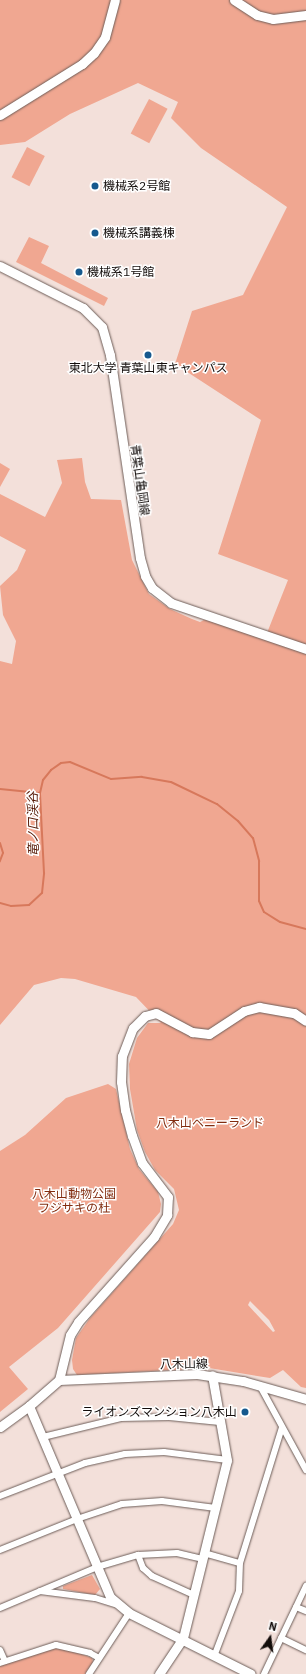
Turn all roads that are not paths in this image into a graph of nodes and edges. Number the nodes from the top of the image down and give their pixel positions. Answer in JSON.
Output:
{"nodes":[{"id":1,"x":115,"y":0,"type":"edge"},
{"id":2,"x":234,"y":0,"type":"edge"},
{"id":3,"x":306,"y":15,"type":"edge"},
{"id":4,"x":0,"y":115,"type":"edge"},
{"id":5,"x":0,"y":266,"type":"edge"},
{"id":6,"x":306,"y":649,"type":"edge"},
{"id":7,"x":306,"y":1021,"type":"edge"},
{"id":8,"x":212,"y":1375,"type":"junction"},
{"id":9,"x":59,"y":1380,"type":"junction"},
{"id":10,"x":260,"y":1386,"type":"junction"},
{"id":11,"x":306,"y":1399,"type":"edge"},
{"id":12,"x":29,"y":1406,"type":"junction"},
{"id":13,"x":220,"y":1422,"type":"junction"},
{"id":14,"x":0,"y":1426,"type":"edge"},
{"id":15,"x":282,"y":1427,"type":"junction"},
{"id":16,"x":43,"y":1436,"type":"junction"},
{"id":17,"x":227,"y":1460,"type":"junction"},
{"id":18,"x":306,"y":1470,"type":"edge"},
{"id":19,"x":58,"y":1472,"type":"junction"},
{"id":20,"x":0,"y":1496,"type":"edge"},
{"id":21,"x":216,"y":1508,"type":"junction"},
{"id":22,"x":76,"y":1519,"type":"junction"},
{"id":23,"x":0,"y":1550,"type":"edge"},
{"id":24,"x":138,"y":1555,"type":"junction"},
{"id":25,"x":204,"y":1556,"type":"junction"},
{"id":26,"x":240,"y":1563,"type":"junction"},
{"id":27,"x":96,"y":1567,"type":"junction"},
{"id":28,"x":306,"y":1586,"type":"edge"},
{"id":29,"x":40,"y":1591,"type":"junction"},
{"id":30,"x":194,"y":1595,"type":"junction"},
{"id":31,"x":116,"y":1604,"type":"junction"},
{"id":32,"x":296,"y":1607,"type":"junction"},
{"id":33,"x":0,"y":1608,"type":"edge"},
{"id":34,"x":306,"y":1611,"type":"edge"},
{"id":35,"x":129,"y":1613,"type":"junction"},
{"id":36,"x":183,"y":1638,"type":"junction"},
{"id":37,"x":281,"y":1638,"type":"junction"},
{"id":38,"x":0,"y":1650,"type":"edge"},
{"id":39,"x":306,"y":1650,"type":"edge"},
{"id":40,"x":215,"y":1654,"type":"junction"},
{"id":41,"x":99,"y":1658,"type":"junction"},
{"id":42,"x":2,"y":1662,"type":"edge"},
{"id":43,"x":89,"y":1674,"type":"edge"},
{"id":44,"x":159,"y":1674,"type":"edge"},
{"id":45,"x":251,"y":1674,"type":"edge"},
{"id":46,"x":264,"y":1674,"type":"edge"}],
"edges":[{"from":1,"to":4,"type":"street"},
{"from":2,"to":3,"type":"street"},
{"from":5,"to":6,"type":"street","name":"青葉山亀岡線"},
{"from":7,"to":9,"type":"street"},
{"from":8,"to":9,"type":"street","name":"八木山線"},
{"from":8,"to":10,"type":"street","name":"八木山線"},
{"from":8,"to":13,"type":"street"},
{"from":9,"to":12,"type":"street"},
{"from":10,"to":11,"type":"street","name":"八木山線"},
{"from":10,"to":15,"type":"street"},
{"from":12,"to":14,"type":"street"},
{"from":12,"to":16,"type":"street"},
{"from":13,"to":16,"type":"street"},
{"from":13,"to":17,"type":"street"},
{"from":15,"to":18,"type":"street"},
{"from":15,"to":26,"type":"street"},
{"from":16,"to":19,"type":"street"},
{"from":17,"to":19,"type":"street"},
{"from":17,"to":21,"type":"street"},
{"from":19,"to":20,"type":"street"},
{"from":19,"to":22,"type":"street"},
{"from":21,"to":22,"type":"street"},
{"from":21,"to":25,"type":"street"},
{"from":22,"to":23,"type":"street"},
{"from":22,"to":27,"type":"street"},
{"from":24,"to":25,"type":"street"},
{"from":24,"to":27,"type":"street"},
{"from":24,"to":30,"type":"street"},
{"from":25,"to":26,"type":"street"},
{"from":25,"to":30,"type":"street"},
{"from":26,"to":40,"type":"street"},
{"from":27,"to":29,"type":"street"},
{"from":27,"to":31,"type":"street"},
{"from":28,"to":32,"type":"street"},
{"from":29,"to":31,"type":"street"},
{"from":29,"to":33,"type":"street"},
{"from":30,"to":36,"type":"street"},
{"from":31,"to":35,"type":"street"},
{"from":32,"to":34,"type":"street"},
{"from":32,"to":37,"type":"street"},
{"from":35,"to":36,"type":"street"},
{"from":35,"to":41,"type":"street"},
{"from":36,"to":40,"type":"street"},
{"from":36,"to":44,"type":"street"},
{"from":37,"to":39,"type":"street"},
{"from":37,"to":46,"type":"street"},
{"from":38,"to":42,"type":"street"},
{"from":40,"to":45,"type":"street"},
{"from":41,"to":42,"type":"street"},
{"from":41,"to":43,"type":"street"}]}
